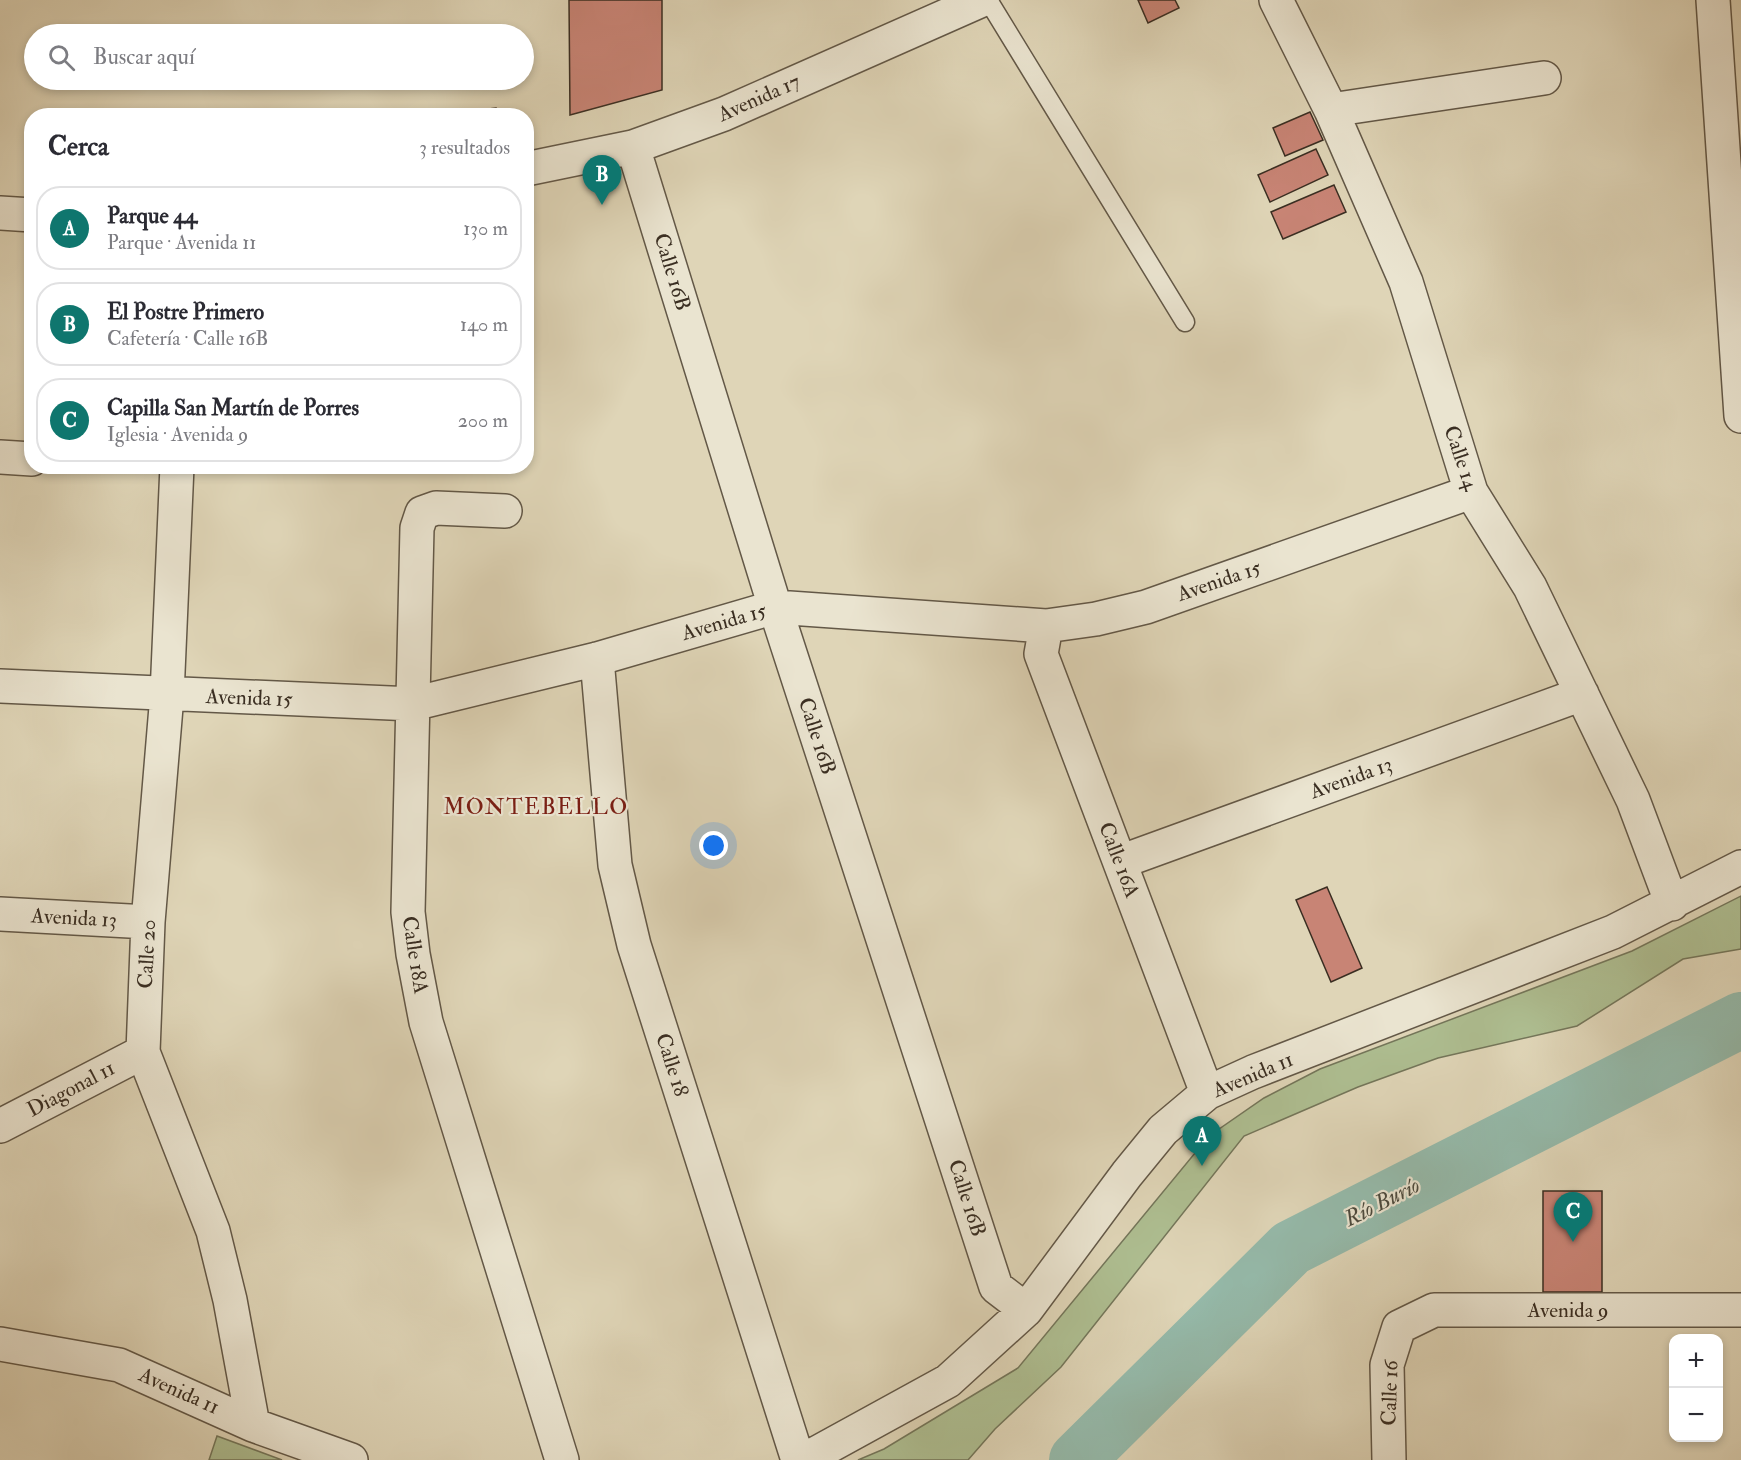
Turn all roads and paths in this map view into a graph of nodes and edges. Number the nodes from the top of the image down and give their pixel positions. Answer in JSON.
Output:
{"nodes":[{"id":1,"x":982,"y":0,"type":"edge"},
{"id":2,"x":988,"y":0,"type":"edge"},
{"id":3,"x":1276,"y":0,"type":"edge"},
{"id":4,"x":1713,"y":0,"type":"edge"},
{"id":5,"x":939,"y":8,"type":"edge"},
{"id":6,"x":1544,"y":78,"type":"dead end"},
{"id":7,"x":1331,"y":110,"type":"junction"},
{"id":8,"x":633,"y":147,"type":"junction"},
{"id":9,"x":534,"y":167,"type":"edge"},
{"id":10,"x":0,"y":213,"type":"edge"},
{"id":11,"x":24,"y":214,"type":"edge"},
{"id":12,"x":1185,"y":322,"type":"dead end"},
{"id":13,"x":1741,"y":416,"type":"edge"},
{"id":14,"x":0,"y":457,"type":"edge"},
{"id":15,"x":24,"y":458,"type":"edge"},
{"id":16,"x":167,"y":474,"type":"edge"},
{"id":17,"x":1471,"y":492,"type":"junction"},
{"id":18,"x":505,"y":511,"type":"dead end"},
{"id":19,"x":775,"y":607,"type":"junction"},
{"id":20,"x":1046,"y":626,"type":"junction"},
{"id":21,"x":597,"y":658,"type":"junction"},
{"id":22,"x":0,"y":686,"type":"edge"},
{"id":23,"x":1582,"y":694,"type":"junction"},
{"id":24,"x":167,"y":695,"type":"junction"},
{"id":25,"x":413,"y":704,"type":"junction"},
{"id":26,"x":1120,"y":862,"type":"junction"},
{"id":27,"x":1741,"y":867,"type":"edge"},
{"id":28,"x":1672,"y":904,"type":"junction"},
{"id":29,"x":0,"y":914,"type":"edge"},
{"id":30,"x":148,"y":922,"type":"junction"},
{"id":31,"x":143,"y":1052,"type":"junction"},
{"id":32,"x":1207,"y":1094,"type":"junction"},
{"id":33,"x":0,"y":1126,"type":"edge"},
{"id":34,"x":1026,"y":1310,"type":"junction"},
{"id":35,"x":1741,"y":1310,"type":"edge"},
{"id":36,"x":1399,"y":1327,"type":"joint"},
{"id":37,"x":0,"y":1344,"type":"edge"},
{"id":38,"x":253,"y":1425,"type":"junction"},
{"id":39,"x":351,"y":1460,"type":"edge"},
{"id":40,"x":562,"y":1460,"type":"edge"},
{"id":41,"x":798,"y":1460,"type":"edge"},
{"id":42,"x":804,"y":1460,"type":"edge"},
{"id":43,"x":1389,"y":1460,"type":"edge"}],
"edges":[{"from":1,"to":5,"type":"street","name":"Avenida 17"},
{"from":2,"to":12,"type":"lane"},
{"from":3,"to":7,"type":"street","name":"Calle 14"},
{"from":4,"to":13,"type":"street"},
{"from":5,"to":8,"type":"street","name":"Avenida 17"},
{"from":6,"to":7,"type":"street"},
{"from":7,"to":17,"type":"street","name":"Calle 14"},
{"from":8,"to":9,"type":"street","name":"Avenida 17"},
{"from":8,"to":19,"type":"street","name":"Calle 16B"},
{"from":10,"to":11,"type":"street"},
{"from":14,"to":15,"type":"street"},
{"from":16,"to":24,"type":"street","name":"Calle 20"},
{"from":17,"to":20,"type":"street","name":"Avenida 15"},
{"from":17,"to":23,"type":"street","name":"Calle 14"},
{"from":18,"to":25,"type":"street","name":"Calle 18A"},
{"from":19,"to":20,"type":"street","name":"Avenida 15"},
{"from":19,"to":21,"type":"street","name":"Avenida 15"},
{"from":19,"to":34,"type":"street","name":"Calle 16B"},
{"from":20,"to":26,"type":"street","name":"Calle 16A"},
{"from":21,"to":25,"type":"street","name":"Avenida 15"},
{"from":21,"to":41,"type":"street","name":"Calle 18"},
{"from":22,"to":24,"type":"street","name":"Avenida 15"},
{"from":23,"to":26,"type":"street","name":"Avenida 13"},
{"from":23,"to":28,"type":"street","name":"Calle 14"},
{"from":24,"to":25,"type":"street","name":"Avenida 15"},
{"from":24,"to":30,"type":"street","name":"Calle 20"},
{"from":25,"to":40,"type":"street","name":"Calle 18A"},
{"from":26,"to":32,"type":"street","name":"Calle 16A"},
{"from":27,"to":28,"type":"street","name":"Avenida 11"},
{"from":28,"to":32,"type":"street","name":"Avenida 11"},
{"from":29,"to":30,"type":"street","name":"Avenida 13"},
{"from":30,"to":31,"type":"street","name":"Calle 20"},
{"from":31,"to":33,"type":"street","name":"Diagonal 11"},
{"from":31,"to":38,"type":"street","name":"Calle 20"},
{"from":32,"to":34,"type":"street","name":"Avenida 11"},
{"from":34,"to":42,"type":"street","name":"Avenida 11"},
{"from":35,"to":36,"type":"street","name":"Avenida 9"},
{"from":36,"to":43,"type":"street","name":"Calle 16"},
{"from":37,"to":38,"type":"street","name":"Avenida 11"},
{"from":38,"to":39,"type":"street","name":"Avenida 11"}]}
